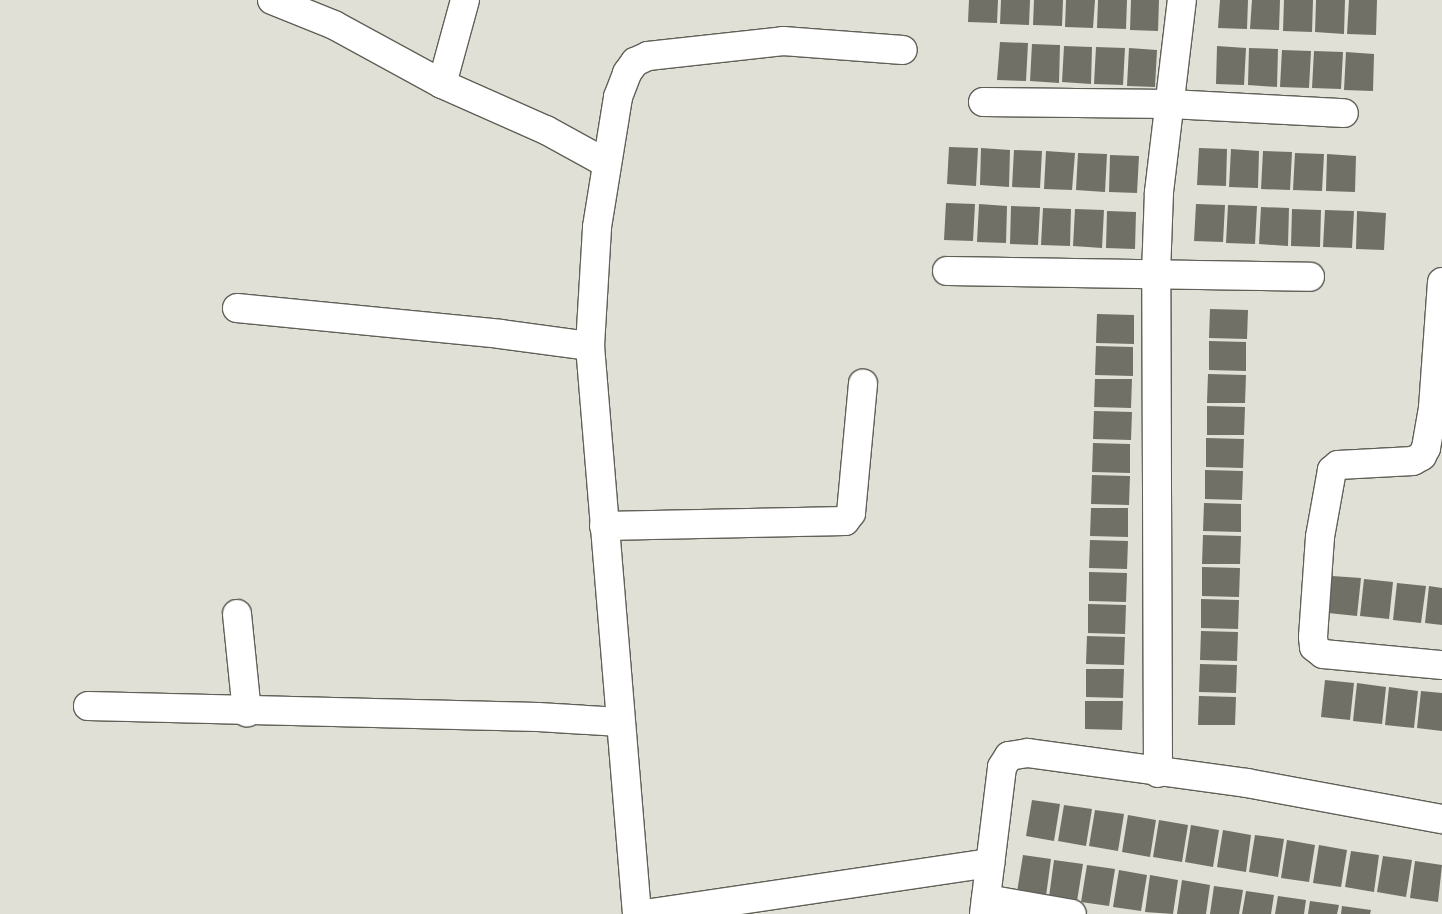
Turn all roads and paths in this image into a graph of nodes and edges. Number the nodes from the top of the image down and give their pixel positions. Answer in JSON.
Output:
{"nodes":[{"id":1,"x":272,"y":0,"type":"edge"},
{"id":2,"x":465,"y":0,"type":"edge"},
{"id":3,"x":1182,"y":0,"type":"edge"},
{"id":4,"x":903,"y":50,"type":"dead end"},
{"id":5,"x":442,"y":84,"type":"junction"},
{"id":6,"x":983,"y":102,"type":"dead end"},
{"id":7,"x":1170,"y":104,"type":"junction"},
{"id":8,"x":1344,"y":112,"type":"dead end"},
{"id":9,"x":606,"y":163,"type":"junction"},
{"id":10,"x":947,"y":271,"type":"dead end"},
{"id":11,"x":1156,"y":274,"type":"junction"},
{"id":12,"x":1310,"y":277,"type":"dead end"},
{"id":13,"x":1442,"y":282,"type":"edge"},
{"id":14,"x":237,"y":308,"type":"dead end"},
{"id":15,"x":590,"y":346,"type":"junction"},
{"id":16,"x":863,"y":384,"type":"dead end"},
{"id":17,"x":604,"y":526,"type":"junction"},
{"id":18,"x":238,"y":614,"type":"dead end"},
{"id":19,"x":1442,"y":665,"type":"edge"},
{"id":20,"x":88,"y":706,"type":"dead end"},
{"id":21,"x":247,"y":712,"type":"junction"},
{"id":22,"x":620,"y":722,"type":"junction"},
{"id":23,"x":1158,"y":772,"type":"junction"},
{"id":24,"x":1442,"y":819,"type":"edge"},
{"id":25,"x":990,"y":863,"type":"junction"},
{"id":26,"x":985,"y":907,"type":"edge"},
{"id":27,"x":637,"y":914,"type":"edge"},
{"id":28,"x":645,"y":914,"type":"edge"},
{"id":29,"x":1072,"y":914,"type":"edge"}],
"edges":[{"from":1,"to":5,"type":"street"},
{"from":2,"to":5,"type":"street"},
{"from":3,"to":7,"type":"street"},
{"from":4,"to":9,"type":"street"},
{"from":5,"to":9,"type":"street"},
{"from":6,"to":7,"type":"street"},
{"from":7,"to":8,"type":"street"},
{"from":7,"to":11,"type":"street"},
{"from":9,"to":15,"type":"street"},
{"from":10,"to":11,"type":"street"},
{"from":11,"to":12,"type":"street"},
{"from":11,"to":23,"type":"street"},
{"from":13,"to":19,"type":"street"},
{"from":14,"to":15,"type":"street"},
{"from":15,"to":17,"type":"street"},
{"from":16,"to":17,"type":"street"},
{"from":17,"to":22,"type":"street"},
{"from":18,"to":21,"type":"street"},
{"from":20,"to":21,"type":"street"},
{"from":21,"to":22,"type":"street"},
{"from":22,"to":27,"type":"street"},
{"from":23,"to":24,"type":"street"},
{"from":23,"to":25,"type":"street"},
{"from":25,"to":26,"type":"street"},
{"from":25,"to":28,"type":"street"},
{"from":26,"to":29,"type":"street"}]}
